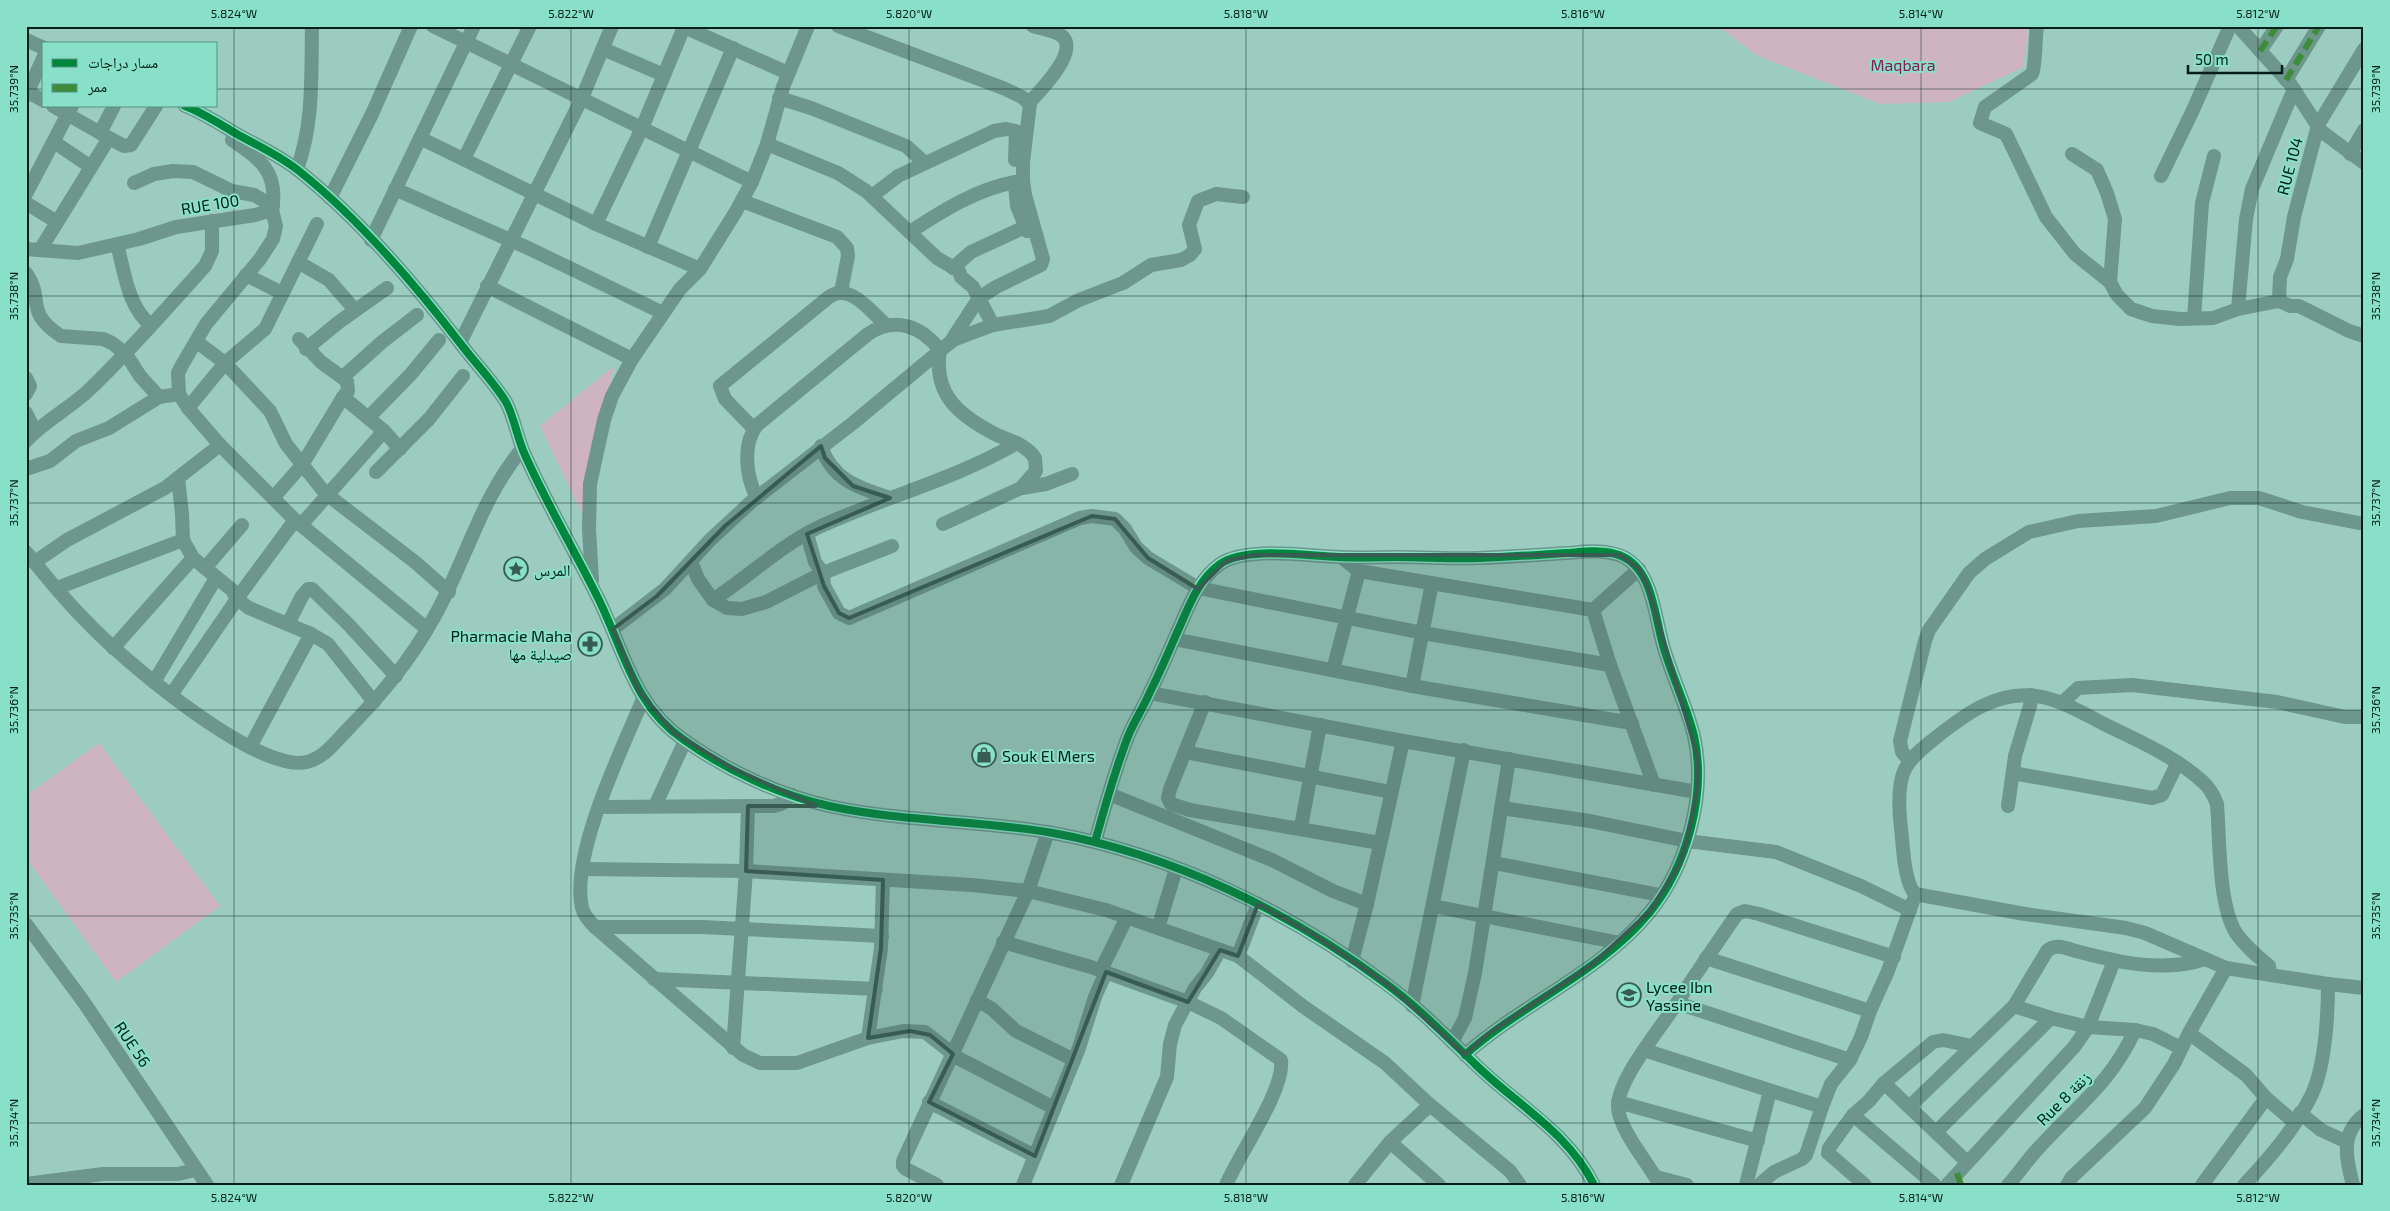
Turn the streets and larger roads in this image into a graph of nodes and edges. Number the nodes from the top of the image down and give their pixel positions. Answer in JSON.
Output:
{"nodes":[{"id":1,"x":312,"y":26,"type":"edge"},
{"id":2,"x":411,"y":26,"type":"edge"},
{"id":3,"x":433,"y":26,"type":"edge"},
{"id":4,"x":474,"y":26,"type":"edge"},
{"id":5,"x":530,"y":26,"type":"edge"},
{"id":6,"x":612,"y":26,"type":"edge"},
{"id":7,"x":808,"y":26,"type":"edge"},
{"id":8,"x":838,"y":26,"type":"edge"},
{"id":9,"x":1033,"y":26,"type":"edge"},
{"id":10,"x":2037,"y":26,"type":"edge"},
{"id":11,"x":2230,"y":26,"type":"edge"},
{"id":12,"x":2238,"y":26,"type":"edge"},
{"id":13,"x":2277,"y":26,"type":"edge"},
{"id":14,"x":2319,"y":26,"type":"edge"},
{"id":15,"x":683,"y":27,"type":"edge"},
{"id":16,"x":26,"y":40,"type":"edge"},
{"id":17,"x":466,"y":42,"type":"junction"},
{"id":18,"x":42,"y":47,"type":"edge"},
{"id":19,"x":733,"y":48,"type":"junction"},
{"id":20,"x":603,"y":49,"type":"junction"},
{"id":21,"x":2364,"y":49,"type":"edge"},
{"id":22,"x":2260,"y":52,"type":"junction"},
{"id":23,"x":42,"y":60,"type":"edge"},
{"id":24,"x":512,"y":64,"type":"junction"},
{"id":25,"x":788,"y":73,"type":"junction"},
{"id":26,"x":664,"y":75,"type":"junction"},
{"id":27,"x":2290,"y":84,"type":"junction"},
{"id":28,"x":27,"y":94,"type":"edge"},
{"id":29,"x":582,"y":98,"type":"junction"},
{"id":30,"x":779,"y":98,"type":"junction"},
{"id":31,"x":42,"y":100,"type":"edge"},
{"id":32,"x":1029,"y":103,"type":"junction"},
{"id":33,"x":113,"y":108,"type":"edge"},
{"id":34,"x":155,"y":108,"type":"edge"},
{"id":35,"x":191,"y":108,"type":"edge"},
{"id":36,"x":70,"y":111,"type":"edge"},
{"id":37,"x":202,"y":112,"type":"junction"},
{"id":38,"x":2318,"y":125,"type":"junction"},
{"id":39,"x":642,"y":128,"type":"junction"},
{"id":40,"x":2364,"y":130,"type":"edge"},
{"id":41,"x":104,"y":136,"type":"junction"},
{"id":42,"x":420,"y":138,"type":"junction"},
{"id":43,"x":54,"y":142,"type":"junction"},
{"id":44,"x":766,"y":144,"type":"junction"},
{"id":45,"x":689,"y":152,"type":"junction"},
{"id":46,"x":2072,"y":154,"type":"dead end"},
{"id":47,"x":2350,"y":154,"type":"junction"},
{"id":48,"x":2214,"y":156,"type":"dead end"},
{"id":49,"x":464,"y":159,"type":"junction"},
{"id":50,"x":925,"y":163,"type":"junction"},
{"id":51,"x":2364,"y":164,"type":"edge"},
{"id":52,"x":91,"y":167,"type":"junction"},
{"id":53,"x":297,"y":169,"type":"junction"},
{"id":54,"x":2161,"y":176,"type":"dead end"},
{"id":55,"x":752,"y":182,"type":"junction"},
{"id":56,"x":1015,"y":182,"type":"junction"},
{"id":57,"x":134,"y":183,"type":"dead end"},
{"id":58,"x":395,"y":189,"type":"junction"},
{"id":59,"x":534,"y":192,"type":"junction"},
{"id":60,"x":26,"y":194,"type":"edge"},
{"id":61,"x":872,"y":196,"type":"junction"},
{"id":62,"x":1243,"y":197,"type":"dead end"},
{"id":63,"x":330,"y":198,"type":"junction"},
{"id":64,"x":742,"y":201,"type":"junction"},
{"id":65,"x":26,"y":203,"type":"edge"},
{"id":66,"x":272,"y":208,"type":"junction"},
{"id":67,"x":212,"y":221,"type":"junction"},
{"id":68,"x":57,"y":222,"type":"junction"},
{"id":69,"x":317,"y":224,"type":"dead end"},
{"id":70,"x":596,"y":224,"type":"junction"},
{"id":71,"x":1025,"y":226,"type":"junction"},
{"id":72,"x":910,"y":232,"type":"junction"},
{"id":73,"x":1037,"y":238,"type":"junction"},
{"id":74,"x":371,"y":240,"type":"junction"},
{"id":75,"x":510,"y":240,"type":"junction"},
{"id":76,"x":117,"y":244,"type":"junction"},
{"id":77,"x":648,"y":247,"type":"junction"},
{"id":78,"x":33,"y":249,"type":"edge"},
{"id":79,"x":298,"y":262,"type":"junction"},
{"id":80,"x":953,"y":268,"type":"junction"},
{"id":81,"x":700,"y":269,"type":"junction"},
{"id":82,"x":26,"y":273,"type":"edge"},
{"id":83,"x":246,"y":275,"type":"junction"},
{"id":84,"x":2110,"y":282,"type":"junction"},
{"id":85,"x":487,"y":286,"type":"junction"},
{"id":86,"x":387,"y":288,"type":"dead end"},
{"id":87,"x":841,"y":292,"type":"junction"},
{"id":88,"x":282,"y":293,"type":"junction"},
{"id":89,"x":979,"y":298,"type":"junction"},
{"id":90,"x":2279,"y":302,"type":"junction"},
{"id":91,"x":2238,"y":309,"type":"junction"},
{"id":92,"x":355,"y":310,"type":"junction"},
{"id":93,"x":664,"y":314,"type":"junction"},
{"id":94,"x":417,"y":315,"type":"dead end"},
{"id":95,"x":2194,"y":318,"type":"junction"},
{"id":96,"x":151,"y":325,"type":"junction"},
{"id":97,"x":886,"y":325,"type":"junction"},
{"id":98,"x":993,"y":325,"type":"junction"},
{"id":99,"x":2364,"y":336,"type":"edge"},
{"id":100,"x":439,"y":340,"type":"dead end"},
{"id":101,"x":953,"y":340,"type":"junction"},
{"id":102,"x":197,"y":342,"type":"junction"},
{"id":103,"x":460,"y":343,"type":"junction"},
{"id":104,"x":940,"y":350,"type":"junction"},
{"id":105,"x":126,"y":354,"type":"junction"},
{"id":106,"x":632,"y":359,"type":"junction"},
{"id":107,"x":226,"y":363,"type":"junction"},
{"id":108,"x":463,"y":376,"type":"dead end"},
{"id":109,"x":343,"y":377,"type":"junction"},
{"id":110,"x":26,"y":378,"type":"edge"},
{"id":111,"x":26,"y":394,"type":"edge"},
{"id":112,"x":179,"y":394,"type":"junction"},
{"id":113,"x":159,"y":397,"type":"junction"},
{"id":114,"x":343,"y":397,"type":"junction"},
{"id":115,"x":188,"y":408,"type":"junction"},
{"id":116,"x":26,"y":413,"type":"edge"},
{"id":117,"x":368,"y":418,"type":"junction"},
{"id":118,"x":754,"y":429,"type":"junction"},
{"id":119,"x":384,"y":431,"type":"junction"},
{"id":120,"x":31,"y":436,"type":"edge"},
{"id":121,"x":1017,"y":443,"type":"junction"},
{"id":122,"x":220,"y":445,"type":"junction"},
{"id":123,"x":821,"y":446,"type":"junction"},
{"id":124,"x":400,"y":449,"type":"junction"},
{"id":125,"x":522,"y":449,"type":"junction"},
{"id":126,"x":302,"y":464,"type":"junction"},
{"id":127,"x":26,"y":469,"type":"edge"},
{"id":128,"x":376,"y":472,"type":"dead end"},
{"id":129,"x":1072,"y":474,"type":"dead end"},
{"id":130,"x":178,"y":478,"type":"junction"},
{"id":131,"x":1022,"y":488,"type":"junction"},
{"id":132,"x":329,"y":496,"type":"junction"},
{"id":133,"x":274,"y":497,"type":"junction"},
{"id":134,"x":757,"y":498,"type":"junction"},
{"id":135,"x":890,"y":498,"type":"junction"},
{"id":136,"x":298,"y":522,"type":"junction"},
{"id":137,"x":2359,"y":523,"type":"dead end"},
{"id":138,"x":242,"y":524,"type":"dead end"},
{"id":139,"x":943,"y":524,"type":"dead end"},
{"id":140,"x":807,"y":534,"type":"junction"},
{"id":141,"x":183,"y":540,"type":"junction"},
{"id":142,"x":892,"y":546,"type":"dead end"},
{"id":143,"x":31,"y":557,"type":"edge"},
{"id":144,"x":1341,"y":557,"type":"junction"},
{"id":145,"x":193,"y":558,"type":"junction"},
{"id":146,"x":691,"y":560,"type":"junction"},
{"id":147,"x":205,"y":568,"type":"junction"},
{"id":148,"x":1639,"y":569,"type":"junction"},
{"id":149,"x":1359,"y":572,"type":"junction"},
{"id":150,"x":823,"y":573,"type":"junction"},
{"id":151,"x":216,"y":578,"type":"junction"},
{"id":152,"x":1432,"y":584,"type":"junction"},
{"id":153,"x":57,"y":588,"type":"junction"},
{"id":154,"x":1198,"y":588,"type":"junction"},
{"id":155,"x":594,"y":590,"type":"junction"},
{"id":156,"x":449,"y":592,"type":"junction"},
{"id":157,"x":238,"y":599,"type":"junction"},
{"id":158,"x":713,"y":600,"type":"junction"},
{"id":159,"x":1593,"y":610,"type":"junction"},
{"id":160,"x":1346,"y":618,"type":"junction"},
{"id":161,"x":288,"y":624,"type":"junction"},
{"id":162,"x":427,"y":629,"type":"junction"},
{"id":163,"x":613,"y":629,"type":"junction"},
{"id":164,"x":1423,"y":633,"type":"junction"},
{"id":165,"x":311,"y":634,"type":"junction"},
{"id":166,"x":1174,"y":638,"type":"junction"},
{"id":167,"x":114,"y":648,"type":"junction"},
{"id":168,"x":1610,"y":666,"type":"junction"},
{"id":169,"x":1333,"y":670,"type":"junction"},
{"id":170,"x":396,"y":676,"type":"junction"},
{"id":171,"x":154,"y":682,"type":"junction"},
{"id":172,"x":1412,"y":686,"type":"junction"},
{"id":173,"x":1150,"y":693,"type":"junction"},
{"id":174,"x":171,"y":696,"type":"junction"},
{"id":175,"x":2031,"y":696,"type":"junction"},
{"id":176,"x":643,"y":699,"type":"junction"},
{"id":177,"x":374,"y":702,"type":"junction"},
{"id":178,"x":1205,"y":702,"type":"junction"},
{"id":179,"x":2062,"y":703,"type":"junction"},
{"id":180,"x":2364,"y":717,"type":"edge"},
{"id":181,"x":1632,"y":723,"type":"junction"},
{"id":182,"x":1320,"y":725,"type":"junction"},
{"id":183,"x":685,"y":741,"type":"junction"},
{"id":184,"x":1403,"y":741,"type":"junction"},
{"id":185,"x":250,"y":746,"type":"junction"},
{"id":186,"x":1464,"y":750,"type":"junction"},
{"id":187,"x":1185,"y":752,"type":"junction"},
{"id":188,"x":1509,"y":759,"type":"junction"},
{"id":189,"x":1910,"y":761,"type":"junction"},
{"id":190,"x":2177,"y":764,"type":"junction"},
{"id":191,"x":2014,"y":773,"type":"junction"},
{"id":192,"x":1310,"y":777,"type":"junction"},
{"id":193,"x":1654,"y":785,"type":"junction"},
{"id":194,"x":1391,"y":792,"type":"junction"},
{"id":195,"x":1697,"y":792,"type":"junction"},
{"id":196,"x":1109,"y":794,"type":"junction"},
{"id":197,"x":792,"y":795,"type":"junction"},
{"id":198,"x":655,"y":806,"type":"junction"},
{"id":199,"x":748,"y":806,"type":"junction"},
{"id":200,"x":2008,"y":806,"type":"dead end"},
{"id":201,"x":599,"y":807,"type":"junction"},
{"id":202,"x":1501,"y":808,"type":"junction"},
{"id":203,"x":1301,"y":828,"type":"junction"},
{"id":204,"x":1048,"y":832,"type":"junction"},
{"id":205,"x":1687,"y":841,"type":"junction"},
{"id":206,"x":1095,"y":842,"type":"junction"},
{"id":207,"x":1380,"y":843,"type":"junction"},
{"id":208,"x":1494,"y":863,"type":"junction"},
{"id":209,"x":583,"y":869,"type":"junction"},
{"id":210,"x":1176,"y":869,"type":"junction"},
{"id":211,"x":746,"y":871,"type":"junction"},
{"id":212,"x":883,"y":880,"type":"junction"},
{"id":213,"x":1028,"y":891,"type":"junction"},
{"id":214,"x":1915,"y":894,"type":"junction"},
{"id":215,"x":1660,"y":895,"type":"junction"},
{"id":216,"x":1258,"y":904,"type":"junction"},
{"id":217,"x":1368,"y":904,"type":"junction"},
{"id":218,"x":1433,"y":906,"type":"junction"},
{"id":219,"x":1910,"y":910,"type":"junction"},
{"id":220,"x":1484,"y":916,"type":"junction"},
{"id":221,"x":1126,"y":917,"type":"junction"},
{"id":222,"x":26,"y":924,"type":"edge"},
{"id":223,"x":595,"y":927,"type":"junction"},
{"id":224,"x":1158,"y":928,"type":"junction"},
{"id":225,"x":741,"y":930,"type":"junction"},
{"id":226,"x":882,"y":936,"type":"junction"},
{"id":227,"x":1002,"y":942,"type":"junction"},
{"id":228,"x":1620,"y":943,"type":"junction"},
{"id":229,"x":1220,"y":950,"type":"junction"},
{"id":230,"x":1238,"y":956,"type":"junction"},
{"id":231,"x":1894,"y":957,"type":"junction"},
{"id":232,"x":1706,"y":958,"type":"junction"},
{"id":233,"x":2205,"y":959,"type":"junction"},
{"id":234,"x":1352,"y":961,"type":"junction"},
{"id":235,"x":2114,"y":961,"type":"junction"},
{"id":236,"x":2226,"y":968,"type":"junction"},
{"id":237,"x":1104,"y":971,"type":"junction"},
{"id":238,"x":2270,"y":975,"type":"junction"},
{"id":239,"x":654,"y":979,"type":"junction"},
{"id":240,"x":738,"y":981,"type":"junction"},
{"id":241,"x":2328,"y":984,"type":"junction"},
{"id":242,"x":2364,"y":988,"type":"edge"},
{"id":243,"x":876,"y":989,"type":"junction"},
{"id":244,"x":977,"y":1000,"type":"junction"},
{"id":245,"x":1188,"y":1002,"type":"junction"},
{"id":246,"x":1677,"y":1003,"type":"junction"},
{"id":247,"x":1412,"y":1006,"type":"junction"},
{"id":248,"x":2014,"y":1006,"type":"junction"},
{"id":249,"x":1870,"y":1011,"type":"junction"},
{"id":250,"x":2051,"y":1018,"type":"junction"},
{"id":251,"x":2088,"y":1027,"type":"junction"},
{"id":252,"x":2135,"y":1030,"type":"junction"},
{"id":253,"x":2189,"y":1033,"type":"junction"},
{"id":254,"x":868,"y":1038,"type":"junction"},
{"id":255,"x":1452,"y":1042,"type":"junction"},
{"id":256,"x":1972,"y":1046,"type":"junction"},
{"id":257,"x":733,"y":1048,"type":"junction"},
{"id":258,"x":2181,"y":1048,"type":"junction"},
{"id":259,"x":1644,"y":1050,"type":"junction"},
{"id":260,"x":953,"y":1054,"type":"junction"},
{"id":261,"x":1465,"y":1055,"type":"junction"},
{"id":262,"x":1074,"y":1060,"type":"junction"},
{"id":263,"x":1850,"y":1060,"type":"junction"},
{"id":264,"x":1884,"y":1083,"type":"junction"},
{"id":265,"x":1770,"y":1091,"type":"junction"},
{"id":266,"x":2266,"y":1098,"type":"junction"},
{"id":267,"x":929,"y":1102,"type":"junction"},
{"id":268,"x":1618,"y":1102,"type":"junction"},
{"id":269,"x":1430,"y":1105,"type":"junction"},
{"id":270,"x":1822,"y":1107,"type":"junction"},
{"id":271,"x":1909,"y":1107,"type":"junction"},
{"id":272,"x":1054,"y":1108,"type":"junction"},
{"id":273,"x":1853,"y":1115,"type":"junction"},
{"id":274,"x":2364,"y":1115,"type":"edge"},
{"id":275,"x":2297,"y":1118,"type":"junction"},
{"id":276,"x":1936,"y":1132,"type":"junction"},
{"id":277,"x":1758,"y":1140,"type":"junction"},
{"id":278,"x":1390,"y":1142,"type":"junction"},
{"id":279,"x":2347,"y":1142,"type":"junction"},
{"id":280,"x":1035,"y":1156,"type":"junction"},
{"id":281,"x":1967,"y":1162,"type":"junction"},
{"id":282,"x":195,"y":1170,"type":"junction"},
{"id":283,"x":151,"y":1179,"type":"edge"},
{"id":284,"x":1959,"y":1179,"type":"edge"},
{"id":285,"x":1658,"y":1181,"type":"edge"},
{"id":286,"x":26,"y":1184,"type":"edge"},
{"id":287,"x":1357,"y":1184,"type":"edge"},
{"id":288,"x":207,"y":1185,"type":"edge"},
{"id":289,"x":937,"y":1185,"type":"edge"},
{"id":290,"x":1023,"y":1185,"type":"edge"},
{"id":291,"x":1121,"y":1185,"type":"edge"},
{"id":292,"x":1226,"y":1185,"type":"edge"},
{"id":293,"x":1439,"y":1185,"type":"edge"},
{"id":294,"x":1520,"y":1185,"type":"edge"},
{"id":295,"x":1594,"y":1185,"type":"edge"},
{"id":296,"x":1687,"y":1185,"type":"edge"},
{"id":297,"x":1746,"y":1185,"type":"edge"},
{"id":298,"x":1759,"y":1185,"type":"edge"},
{"id":299,"x":1865,"y":1185,"type":"edge"},
{"id":300,"x":1935,"y":1185,"type":"edge"},
{"id":301,"x":1947,"y":1185,"type":"edge"},
{"id":302,"x":2008,"y":1185,"type":"edge"},
{"id":303,"x":2067,"y":1185,"type":"edge"},
{"id":304,"x":2202,"y":1185,"type":"edge"},
{"id":305,"x":2244,"y":1185,"type":"edge"},
{"id":306,"x":2353,"y":1185,"type":"edge"}],
"edges":[{"from":1,"to":53,"type":"street"},
{"from":2,"to":63,"type":"street"},
{"from":3,"to":17,"type":"street"},
{"from":4,"to":17,"type":"street"},
{"from":5,"to":24,"type":"street"},
{"from":6,"to":20,"type":"street"},
{"from":7,"to":25,"type":"street"},
{"from":8,"to":32,"type":"street"},
{"from":9,"to":32,"type":"street"},
{"from":10,"to":84,"type":"street"},
{"from":11,"to":54,"type":"street"},
{"from":12,"to":22,"type":"street"},
{"from":13,"to":22,"type":"street"},
{"from":14,"to":27,"type":"street"},
{"from":15,"to":19,"type":"street"},
{"from":15,"to":26,"type":"street"},
{"from":16,"to":18,"type":"street"},
{"from":17,"to":24,"type":"street"},
{"from":17,"to":42,"type":"street"},
{"from":19,"to":25,"type":"street"},
{"from":19,"to":45,"type":"street"},
{"from":20,"to":26,"type":"street"},
{"from":20,"to":29,"type":"street"},
{"from":21,"to":38,"type":"street","name":"RUE 104"},
{"from":22,"to":27,"type":"street"},
{"from":23,"to":28,"type":"street"},
{"from":24,"to":29,"type":"street"},
{"from":24,"to":49,"type":"street"},
{"from":25,"to":30,"type":"street"},
{"from":26,"to":39,"type":"street"},
{"from":27,"to":38,"type":"street"},
{"from":27,"to":91,"type":"street"},
{"from":28,"to":31,"type":"street"},
{"from":29,"to":39,"type":"street"},
{"from":29,"to":59,"type":"street"},
{"from":30,"to":44,"type":"street"},
{"from":30,"to":50,"type":"street"},
{"from":32,"to":73,"type":"street"},
{"from":33,"to":41,"type":"street"},
{"from":34,"to":41,"type":"street"},
{"from":35,"to":37,"type":"street"},
{"from":36,"to":41,"type":"street"},
{"from":36,"to":43,"type":"street"},
{"from":37,"to":53,"type":"street"},
{"from":37,"to":66,"type":"street"},
{"from":38,"to":47,"type":"street"},
{"from":38,"to":90,"type":"street","name":"RUE 104"},
{"from":39,"to":45,"type":"street"},
{"from":39,"to":70,"type":"street"},
{"from":40,"to":47,"type":"street"},
{"from":41,"to":52,"type":"street"},
{"from":42,"to":49,"type":"street"},
{"from":42,"to":58,"type":"street"},
{"from":43,"to":52,"type":"street"},
{"from":43,"to":60,"type":"street"},
{"from":44,"to":55,"type":"street"},
{"from":44,"to":61,"type":"street"},
{"from":45,"to":55,"type":"street"},
{"from":45,"to":77,"type":"street"},
{"from":46,"to":84,"type":"street"},
{"from":47,"to":51,"type":"street"},
{"from":48,"to":95,"type":"street"},
{"from":49,"to":59,"type":"street"},
{"from":50,"to":56,"type":"street"},
{"from":50,"to":61,"type":"street"},
{"from":52,"to":68,"type":"street"},
{"from":53,"to":63,"type":"street"},
{"from":55,"to":64,"type":"street"},
{"from":56,"to":71,"type":"street"},
{"from":56,"to":72,"type":"street"},
{"from":57,"to":66,"type":"street"},
{"from":58,"to":74,"type":"street"},
{"from":58,"to":75,"type":"street"},
{"from":59,"to":70,"type":"street"},
{"from":59,"to":75,"type":"street"},
{"from":61,"to":72,"type":"street"},
{"from":62,"to":98,"type":"street"},
{"from":63,"to":74,"type":"street"},
{"from":64,"to":81,"type":"street"},
{"from":64,"to":87,"type":"street"},
{"from":65,"to":68,"type":"street"},
{"from":66,"to":67,"type":"street","name":"RUE 100"},
{"from":66,"to":83,"type":"street"},
{"from":67,"to":76,"type":"street","name":"RUE 100"},
{"from":67,"to":96,"type":"street"},
{"from":68,"to":78,"type":"street"},
{"from":69,"to":79,"type":"street"},
{"from":70,"to":77,"type":"street"},
{"from":71,"to":73,"type":"street"},
{"from":71,"to":80,"type":"street"},
{"from":72,"to":80,"type":"street"},
{"from":73,"to":89,"type":"street"},
{"from":74,"to":103,"type":"street"},
{"from":75,"to":85,"type":"street"},
{"from":75,"to":93,"type":"street"},
{"from":76,"to":78,"type":"street","name":"RUE 100"},
{"from":76,"to":96,"type":"street"},
{"from":77,"to":81,"type":"street"},
{"from":79,"to":88,"type":"street"},
{"from":79,"to":92,"type":"street"},
{"from":80,"to":89,"type":"street"},
{"from":81,"to":93,"type":"street"},
{"from":82,"to":105,"type":"street"},
{"from":83,"to":88,"type":"street"},
{"from":83,"to":102,"type":"street"},
{"from":84,"to":95,"type":"street"},
{"from":85,"to":103,"type":"street"},
{"from":85,"to":106,"type":"street"},
{"from":86,"to":92,"type":"street"},
{"from":87,"to":97,"type":"street"},
{"from":87,"to":118,"type":"street"},
{"from":88,"to":107,"type":"street"},
{"from":89,"to":98,"type":"street"},
{"from":89,"to":101,"type":"street"},
{"from":90,"to":91,"type":"street"},
{"from":90,"to":99,"type":"street"},
{"from":91,"to":95,"type":"street"},
{"from":92,"to":109,"type":"street"},
{"from":93,"to":106,"type":"street"},
{"from":94,"to":109,"type":"street"},
{"from":96,"to":105,"type":"street"},
{"from":97,"to":104,"type":"street"},
{"from":97,"to":118,"type":"street"},
{"from":98,"to":101,"type":"street"},
{"from":100,"to":117,"type":"street"},
{"from":101,"to":104,"type":"street"},
{"from":102,"to":107,"type":"street"},
{"from":102,"to":112,"type":"street"},
{"from":103,"to":125,"type":"street"},
{"from":104,"to":121,"type":"street"},
{"from":104,"to":123,"type":"street"},
{"from":105,"to":113,"type":"street"},
{"from":105,"to":120,"type":"street"},
{"from":106,"to":155,"type":"street"},
{"from":107,"to":115,"type":"street"},
{"from":107,"to":126,"type":"street"},
{"from":108,"to":124,"type":"street"},
{"from":109,"to":114,"type":"street"},
{"from":110,"to":111,"type":"street"},
{"from":112,"to":113,"type":"street"},
{"from":112,"to":115,"type":"street"},
{"from":113,"to":127,"type":"street"},
{"from":114,"to":117,"type":"street"},
{"from":114,"to":126,"type":"street"},
{"from":115,"to":122,"type":"street"},
{"from":116,"to":120,"type":"street"},
{"from":117,"to":119,"type":"street"},
{"from":118,"to":134,"type":"street"},
{"from":119,"to":124,"type":"street"},
{"from":119,"to":132,"type":"street"},
{"from":121,"to":131,"type":"street"},
{"from":121,"to":135,"type":"street"},
{"from":122,"to":130,"type":"street"},
{"from":122,"to":133,"type":"street"},
{"from":123,"to":134,"type":"street"},
{"from":123,"to":135,"type":"street"},
{"from":124,"to":128,"type":"street"},
{"from":125,"to":155,"type":"street"},
{"from":125,"to":156,"type":"street"},
{"from":126,"to":132,"type":"street"},
{"from":126,"to":133,"type":"street"},
{"from":129,"to":131,"type":"street"},
{"from":130,"to":141,"type":"street"},
{"from":130,"to":143,"type":"street"},
{"from":131,"to":139,"type":"street"},
{"from":132,"to":136,"type":"street"},
{"from":132,"to":156,"type":"street"},
{"from":133,"to":136,"type":"street"},
{"from":134,"to":146,"type":"street"},
{"from":135,"to":140,"type":"street"},
{"from":136,"to":157,"type":"street"},
{"from":136,"to":162,"type":"street"},
{"from":137,"to":189,"type":"street"},
{"from":138,"to":147,"type":"street"},
{"from":140,"to":150,"type":"street"},
{"from":140,"to":158,"type":"street"},
{"from":141,"to":145,"type":"street"},
{"from":141,"to":153,"type":"street"},
{"from":142,"to":150,"type":"street"},
{"from":143,"to":153,"type":"street"},
{"from":144,"to":148,"type":"street"},
{"from":144,"to":149,"type":"street"},
{"from":144,"to":154,"type":"street"},
{"from":145,"to":147,"type":"street"},
{"from":145,"to":167,"type":"street"},
{"from":146,"to":158,"type":"street"},
{"from":146,"to":163,"type":"street"},
{"from":147,"to":151,"type":"street"},
{"from":148,"to":159,"type":"street"},
{"from":148,"to":195,"type":"street"},
{"from":149,"to":152,"type":"street"},
{"from":149,"to":160,"type":"street"},
{"from":150,"to":154,"type":"street"},
{"from":150,"to":158,"type":"street"},
{"from":151,"to":157,"type":"street"},
{"from":151,"to":171,"type":"street"},
{"from":152,"to":159,"type":"street"},
{"from":152,"to":164,"type":"street"},
{"from":153,"to":167,"type":"street"},
{"from":154,"to":160,"type":"street"},
{"from":154,"to":166,"type":"street"},
{"from":155,"to":163,"type":"street"},
{"from":156,"to":162,"type":"street"},
{"from":157,"to":161,"type":"street"},
{"from":157,"to":174,"type":"street"},
{"from":159,"to":168,"type":"street"},
{"from":160,"to":164,"type":"street"},
{"from":160,"to":169,"type":"street"},
{"from":161,"to":165,"type":"street"},
{"from":161,"to":170,"type":"street"},
{"from":162,"to":170,"type":"street"},
{"from":163,"to":176,"type":"street"},
{"from":164,"to":168,"type":"street"},
{"from":164,"to":172,"type":"street"},
{"from":165,"to":177,"type":"street"},
{"from":165,"to":185,"type":"street"},
{"from":166,"to":169,"type":"street"},
{"from":166,"to":173,"type":"street"},
{"from":167,"to":171,"type":"street"},
{"from":168,"to":181,"type":"street"},
{"from":169,"to":172,"type":"street"},
{"from":170,"to":177,"type":"street"},
{"from":171,"to":174,"type":"street"},
{"from":172,"to":181,"type":"street"},
{"from":173,"to":178,"type":"street"},
{"from":173,"to":196,"type":"street"},
{"from":174,"to":185,"type":"street"},
{"from":175,"to":179,"type":"street"},
{"from":175,"to":189,"type":"street"},
{"from":175,"to":191,"type":"street"},
{"from":176,"to":183,"type":"street"},
{"from":176,"to":201,"type":"street"},
{"from":177,"to":185,"type":"street"},
{"from":178,"to":182,"type":"street"},
{"from":178,"to":187,"type":"street"},
{"from":179,"to":180,"type":"street"},
{"from":179,"to":190,"type":"street"},
{"from":181,"to":193,"type":"street"},
{"from":182,"to":184,"type":"street"},
{"from":182,"to":192,"type":"street"},
{"from":183,"to":197,"type":"street"},
{"from":183,"to":198,"type":"street"},
{"from":184,"to":186,"type":"street"},
{"from":184,"to":194,"type":"street"},
{"from":186,"to":188,"type":"street"},
{"from":186,"to":218,"type":"street"},
{"from":187,"to":192,"type":"street"},
{"from":187,"to":203,"type":"street"},
{"from":188,"to":193,"type":"street"},
{"from":188,"to":202,"type":"street"},
{"from":189,"to":214,"type":"street"},
{"from":190,"to":191,"type":"street"},
{"from":190,"to":238,"type":"street"},
{"from":191,"to":200,"type":"street"},
{"from":192,"to":194,"type":"street"},
{"from":192,"to":203,"type":"street"},
{"from":193,"to":195,"type":"street"},
{"from":194,"to":207,"type":"street"},
{"from":195,"to":205,"type":"street"},
{"from":196,"to":206,"type":"street"},
{"from":196,"to":217,"type":"street"},
{"from":197,"to":199,"type":"street"},
{"from":197,"to":204,"type":"street"},
{"from":198,"to":199,"type":"street"},
{"from":198,"to":201,"type":"street"},
{"from":199,"to":211,"type":"street"},
{"from":201,"to":209,"type":"street"},
{"from":202,"to":205,"type":"street"},
{"from":202,"to":208,"type":"street"},
{"from":203,"to":207,"type":"street"},
{"from":204,"to":206,"type":"street"},
{"from":204,"to":213,"type":"street"},
{"from":205,"to":215,"type":"street"},
{"from":205,"to":219,"type":"street"},
{"from":206,"to":210,"type":"street"},
{"from":207,"to":217,"type":"street"},
{"from":208,"to":215,"type":"street"},
{"from":208,"to":220,"type":"street"},
{"from":209,"to":211,"type":"street"},
{"from":209,"to":223,"type":"street"},
{"from":210,"to":216,"type":"street"},
{"from":210,"to":224,"type":"street"},
{"from":211,"to":212,"type":"street"},
{"from":211,"to":225,"type":"street"},
{"from":212,"to":213,"type":"street"},
{"from":212,"to":226,"type":"street"},
{"from":213,"to":221,"type":"street"},
{"from":213,"to":227,"type":"street"},
{"from":214,"to":219,"type":"street"},
{"from":214,"to":233,"type":"street"},
{"from":215,"to":228,"type":"street"},
{"from":216,"to":230,"type":"street"},
{"from":216,"to":234,"type":"street"},
{"from":217,"to":234,"type":"street"},
{"from":218,"to":220,"type":"street"},
{"from":218,"to":247,"type":"street"},
{"from":219,"to":231,"type":"street"},
{"from":220,"to":228,"type":"street"},
{"from":220,"to":255,"type":"street"},
{"from":221,"to":224,"type":"street"},
{"from":221,"to":237,"type":"street"},
{"from":222,"to":282,"type":"street","name":"RUE 56"},
{"from":223,"to":225,"type":"street"},
{"from":223,"to":239,"type":"street"},
{"from":224,"to":229,"type":"street"},
{"from":225,"to":226,"type":"street"},
{"from":225,"to":240,"type":"street"},
{"from":226,"to":243,"type":"street"},
{"from":227,"to":237,"type":"street"},
{"from":227,"to":244,"type":"street"},
{"from":228,"to":261,"type":"street"},
{"from":229,"to":230,"type":"street"},
{"from":229,"to":245,"type":"street"},
{"from":230,"to":269,"type":"street"},
{"from":231,"to":232,"type":"street"},
{"from":231,"to":249,"type":"street"},
{"from":232,"to":246,"type":"street"},
{"from":232,"to":249,"type":"street"},
{"from":233,"to":235,"type":"street"},
{"from":233,"to":236,"type":"street"},
{"from":234,"to":247,"type":"street"},
{"from":235,"to":248,"type":"street"},
{"from":235,"to":251,"type":"street"},
{"from":236,"to":238,"type":"street"},
{"from":236,"to":253,"type":"street"},
{"from":237,"to":245,"type":"street"},
{"from":237,"to":262,"type":"street"},
{"from":238,"to":241,"type":"street"},
{"from":239,"to":240,"type":"street"},
{"from":239,"to":257,"type":"street"},
{"from":240,"to":243,"type":"street"},
{"from":240,"to":257,"type":"street"},
{"from":241,"to":242,"type":"street"},
{"from":241,"to":275,"type":"street"},
{"from":243,"to":254,"type":"street"},
{"from":244,"to":260,"type":"street"},
{"from":244,"to":262,"type":"street"},
{"from":245,"to":291,"type":"street"},
{"from":245,"to":292,"type":"street"},
{"from":246,"to":259,"type":"street"},
{"from":246,"to":263,"type":"street"},
{"from":247,"to":255,"type":"street"},
{"from":248,"to":250,"type":"street"},
{"from":248,"to":256,"type":"street"},
{"from":249,"to":263,"type":"street"},
{"from":250,"to":251,"type":"street"},
{"from":250,"to":276,"type":"street"},
{"from":251,"to":252,"type":"street"},
{"from":251,"to":281,"type":"street"},
{"from":252,"to":258,"type":"street"},
{"from":252,"to":302,"type":"street","name":"Rue 8 زنقة"},
{"from":253,"to":258,"type":"street"},
{"from":253,"to":266,"type":"street"},
{"from":254,"to":257,"type":"street"},
{"from":254,"to":260,"type":"street"},
{"from":255,"to":261,"type":"street"},
{"from":256,"to":264,"type":"street"},
{"from":256,"to":271,"type":"street"},
{"from":258,"to":303,"type":"street"},
{"from":259,"to":265,"type":"street"},
{"from":259,"to":268,"type":"street"},
{"from":260,"to":267,"type":"street"},
{"from":260,"to":272,"type":"street"},
{"from":261,"to":295,"type":"street"},
{"from":262,"to":272,"type":"street"},
{"from":263,"to":270,"type":"street"},
{"from":264,"to":271,"type":"street"},
{"from":264,"to":273,"type":"street"},
{"from":265,"to":270,"type":"street"},
{"from":265,"to":277,"type":"street"},
{"from":266,"to":275,"type":"street"},
{"from":266,"to":304,"type":"street"},
{"from":267,"to":280,"type":"street"},
{"from":267,"to":289,"type":"street"},
{"from":268,"to":277,"type":"street"},
{"from":268,"to":285,"type":"street"},
{"from":269,"to":278,"type":"street"},
{"from":269,"to":294,"type":"street"},
{"from":270,"to":298,"type":"street"},
{"from":271,"to":276,"type":"street"},
{"from":272,"to":280,"type":"street"},
{"from":273,"to":299,"type":"street"},
{"from":273,"to":300,"type":"street"},
{"from":274,"to":279,"type":"street"},
{"from":275,"to":279,"type":"street"},
{"from":275,"to":305,"type":"street"},
{"from":276,"to":281,"type":"street"},
{"from":277,"to":297,"type":"street"},
{"from":278,"to":287,"type":"street"},
{"from":278,"to":293,"type":"street"},
{"from":279,"to":306,"type":"street"},
{"from":280,"to":290,"type":"street"},
{"from":281,"to":284,"type":"street"},
{"from":282,"to":283,"type":"street"},
{"from":282,"to":288,"type":"street","name":"RUE 56"},
{"from":283,"to":286,"type":"street"},
{"from":284,"to":301,"type":"street"},
{"from":285,"to":296,"type":"street"}]}
